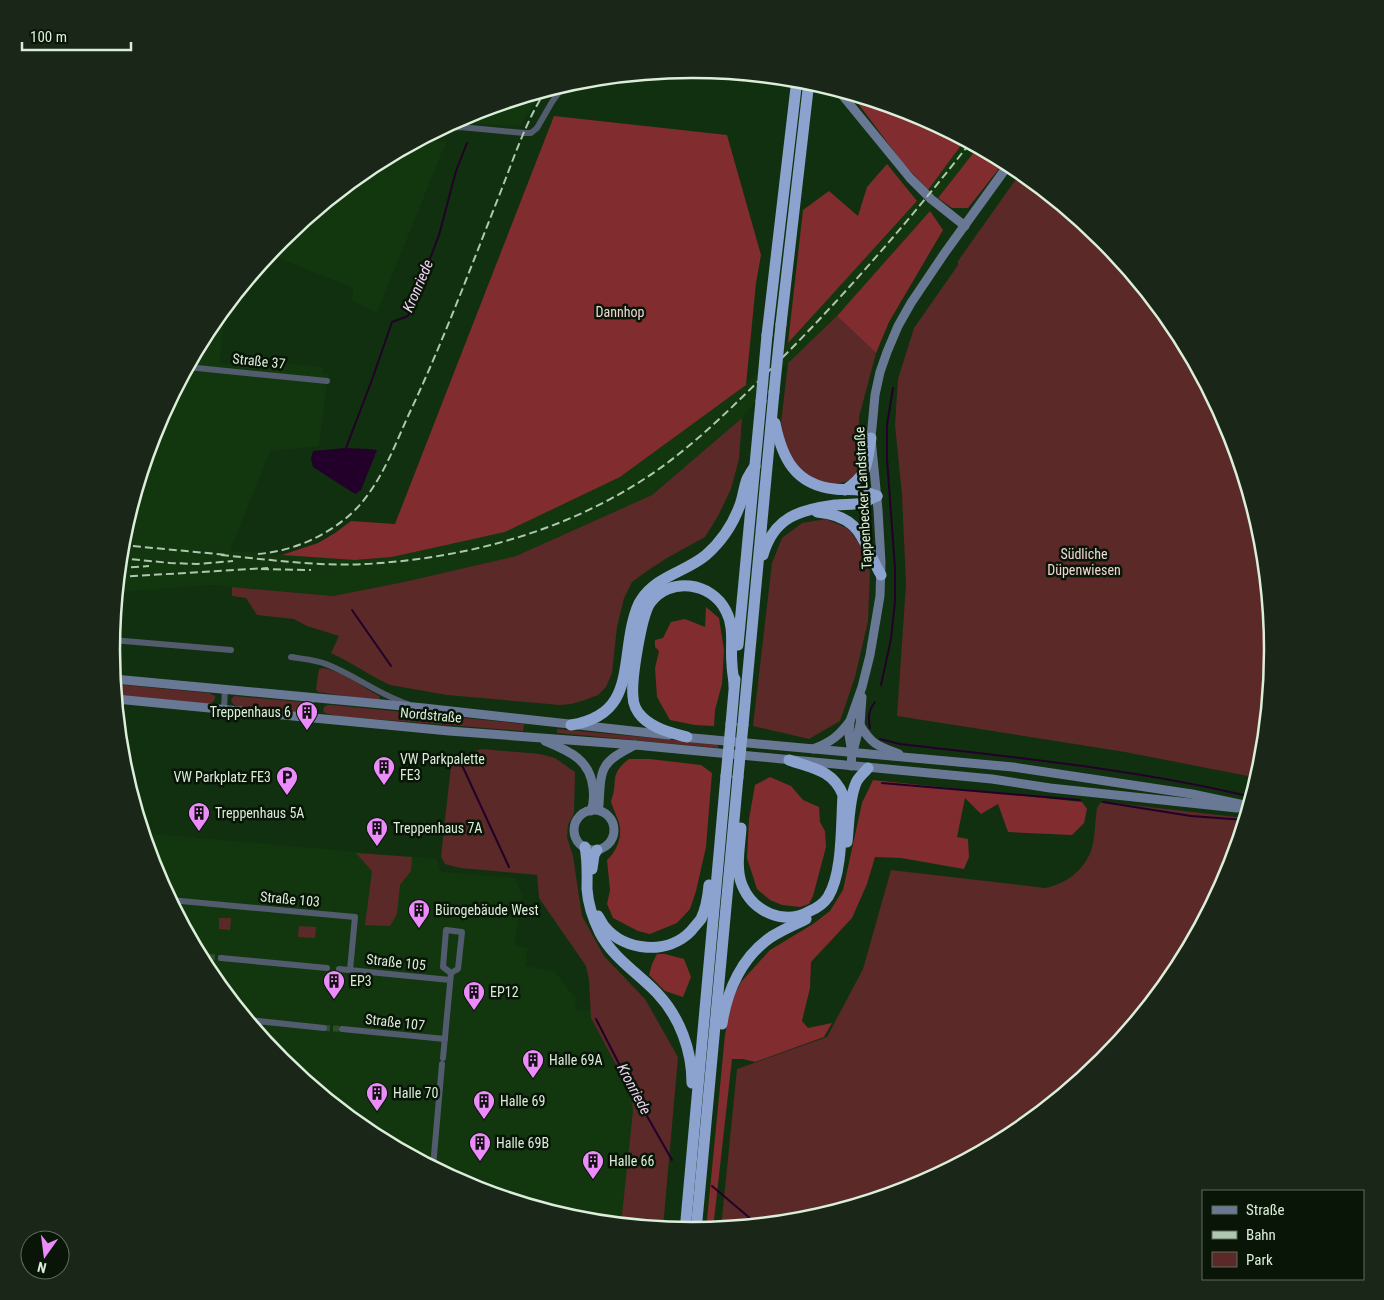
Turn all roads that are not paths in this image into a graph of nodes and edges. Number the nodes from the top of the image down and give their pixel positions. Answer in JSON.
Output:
{"nodes":[{"id":1,"x":796,"y":87,"type":"edge"},
{"id":2,"x":807,"y":90,"type":"edge"},
{"id":3,"x":558,"y":94,"type":"edge"},
{"id":4,"x":845,"y":99,"type":"edge"},
{"id":5,"x":460,"y":127,"type":"edge"},
{"id":6,"x":1004,"y":170,"type":"edge"},
{"id":7,"x":964,"y":226,"type":"junction"},
{"id":8,"x":194,"y":368,"type":"edge"},
{"id":9,"x":327,"y":380,"type":"dead end"},
{"id":10,"x":773,"y":409,"type":"junction"},
{"id":11,"x":871,"y":438,"type":"junction"},
{"id":12,"x":755,"y":466,"type":"junction"},
{"id":13,"x":844,"y":490,"type":"junction"},
{"id":14,"x":876,"y":496,"type":"junction"},
{"id":15,"x":806,"y":510,"type":"junction"},
{"id":16,"x":757,"y":576,"type":"junction"},
{"id":17,"x":881,"y":576,"type":"junction"},
{"id":18,"x":120,"y":641,"type":"edge"},
{"id":19,"x":231,"y":650,"type":"dead end"},
{"id":20,"x":291,"y":657,"type":"dead end"},
{"id":21,"x":121,"y":680,"type":"edge"},
{"id":22,"x":734,"y":686,"type":"junction"},
{"id":23,"x":862,"y":687,"type":"junction"},
{"id":24,"x":225,"y":689,"type":"junction"},
{"id":25,"x":312,"y":697,"type":"junction"},
{"id":26,"x":122,"y":700,"type":"edge"},
{"id":27,"x":424,"y":708,"type":"junction"},
{"id":28,"x":224,"y":709,"type":"junction"},
{"id":29,"x":310,"y":718,"type":"junction"},
{"id":30,"x":850,"y":721,"type":"junction"},
{"id":31,"x":570,"y":724,"type":"junction"},
{"id":32,"x":860,"y":725,"type":"junction"},
{"id":33,"x":687,"y":737,"type":"junction"},
{"id":34,"x":538,"y":738,"type":"junction"},
{"id":35,"x":635,"y":745,"type":"junction"},
{"id":36,"x":812,"y":749,"type":"junction"},
{"id":37,"x":852,"y":753,"type":"junction"},
{"id":38,"x":908,"y":758,"type":"junction"},
{"id":39,"x":788,"y":760,"type":"junction"},
{"id":40,"x":851,"y":766,"type":"junction"},
{"id":41,"x":868,"y":768,"type":"junction"},
{"id":42,"x":738,"y":777,"type":"junction"},
{"id":43,"x":1242,"y":806,"type":"edge"},
{"id":44,"x":1242,"y":807,"type":"edge"},
{"id":45,"x":591,"y":811,"type":"junction"},
{"id":46,"x":601,"y":812,"type":"junction"},
{"id":47,"x":591,"y":849,"type":"junction"},
{"id":48,"x":719,"y":853,"type":"junction"},
{"id":49,"x":178,"y":901,"type":"edge"},
{"id":50,"x":221,"y":958,"type":"tunnel mouth"},
{"id":51,"x":326,"y":968,"type":"dead end"},
{"id":52,"x":339,"y":969,"type":"dead end"},
{"id":53,"x":350,"y":970,"type":"junction"},
{"id":54,"x":451,"y":977,"type":"junction"},
{"id":55,"x":257,"y":1021,"type":"edge"},
{"id":56,"x":324,"y":1028,"type":"tunnel mouth"},
{"id":57,"x":342,"y":1029,"type":"tunnel mouth"},
{"id":58,"x":445,"y":1040,"type":"junction"},
{"id":59,"x":711,"y":1063,"type":"junction"},
{"id":60,"x":433,"y":1160,"type":"edge"},
{"id":61,"x":691,"y":1167,"type":"junction"},
{"id":62,"x":686,"y":1222,"type":"edge"},
{"id":63,"x":697,"y":1222,"type":"edge"}],
"edges":[{"from":1,"to":12,"type":"highway","bridge":true},
{"from":2,"to":10,"type":"highway","bridge":true},
{"from":3,"to":5,"type":"street"},
{"from":4,"to":7,"type":"street"},
{"from":6,"to":7,"type":"street","name":"Tappenbecker Landstraße"},
{"from":7,"to":11,"type":"street","name":"Tappenbecker Landstraße"},
{"from":8,"to":9,"type":"street","name":"Straße 37"},
{"from":10,"to":13,"type":"highway"},
{"from":10,"to":16,"type":"highway"},
{"from":11,"to":13,"type":"highway"},
{"from":11,"to":14,"type":"street","name":"Tappenbecker Landstraße"},
{"from":12,"to":22,"type":"highway"},
{"from":12,"to":31,"type":"highway"},
{"from":13,"to":14,"type":"highway"},
{"from":14,"to":15,"type":"highway"},
{"from":14,"to":17,"type":"street","name":"Tappenbecker Landstraße"},
{"from":15,"to":16,"type":"highway"},
{"from":15,"to":17,"type":"highway"},
{"from":16,"to":42,"type":"highway","bridge":true},
{"from":17,"to":23,"type":"street","name":"Tappenbecker Landstraße"},
{"from":18,"to":19,"type":"street"},
{"from":20,"to":27,"type":"street","name":"Nordstraße"},
{"from":21,"to":24,"type":"street","name":"Nordstraße"},
{"from":22,"to":33,"type":"highway"},
{"from":22,"to":48,"type":"highway","bridge":true},
{"from":23,"to":30,"type":"street","name":"Tappenbecker Landstraße"},
{"from":23,"to":32,"type":"street","name":"Tappenbecker Landstraße"},
{"from":24,"to":25,"type":"street","name":"Nordstraße"},
{"from":24,"to":28,"type":"street"},
{"from":25,"to":27,"type":"street","name":"Nordstraße"},
{"from":25,"to":29,"type":"street"},
{"from":26,"to":28,"type":"street","name":"Nordstraße"},
{"from":27,"to":31,"type":"street","name":"Nordstraße"},
{"from":28,"to":29,"type":"street","name":"Nordstraße"},
{"from":29,"to":34,"type":"street","name":"Nordstraße"},
{"from":30,"to":36,"type":"street"},
{"from":30,"to":37,"type":"street"},
{"from":31,"to":33,"type":"street","name":"Nordstraße"},
{"from":32,"to":37,"type":"street","name":"Tappenbecker Landstraße"},
{"from":32,"to":38,"type":"street"},
{"from":33,"to":36,"type":"street","name":"Nordstraße"},
{"from":34,"to":35,"type":"street","name":"Nordstraße"},
{"from":34,"to":45,"type":"street"},
{"from":35,"to":39,"type":"street","name":"Nordstraße"},
{"from":35,"to":46,"type":"street"},
{"from":36,"to":37,"type":"street","name":"Nordstraße"},
{"from":37,"to":38,"type":"street","name":"Nordstraße"},
{"from":37,"to":40,"type":"street"},
{"from":38,"to":43,"type":"street","name":"Nordstraße"},
{"from":39,"to":40,"type":"street","name":"Nordstraße"},
{"from":39,"to":42,"type":"highway"},
{"from":40,"to":41,"type":"street","name":"Nordstraße"},
{"from":41,"to":44,"type":"street","name":"Nordstraße"},
{"from":41,"to":59,"type":"highway"},
{"from":42,"to":59,"type":"highway"},
{"from":45,"to":46,"type":"street"},
{"from":45,"to":47,"type":"street"},
{"from":46,"to":47,"type":"street"},
{"from":47,"to":48,"type":"highway"},
{"from":47,"to":61,"type":"highway"},
{"from":48,"to":61,"type":"highway"},
{"from":49,"to":53,"type":"street","name":"Straße 103"},
{"from":50,"to":51,"type":"street"},
{"from":52,"to":53,"type":"street","name":"Straße 105"},
{"from":53,"to":54,"type":"street","name":"Straße 105"},
{"from":54,"to":54,"type":"street"},
{"from":54,"to":58,"type":"street"},
{"from":55,"to":56,"type":"street"},
{"from":57,"to":58,"type":"street","name":"Straße 107"},
{"from":58,"to":60,"type":"street"},
{"from":59,"to":63,"type":"highway"},
{"from":61,"to":62,"type":"highway"}]}
